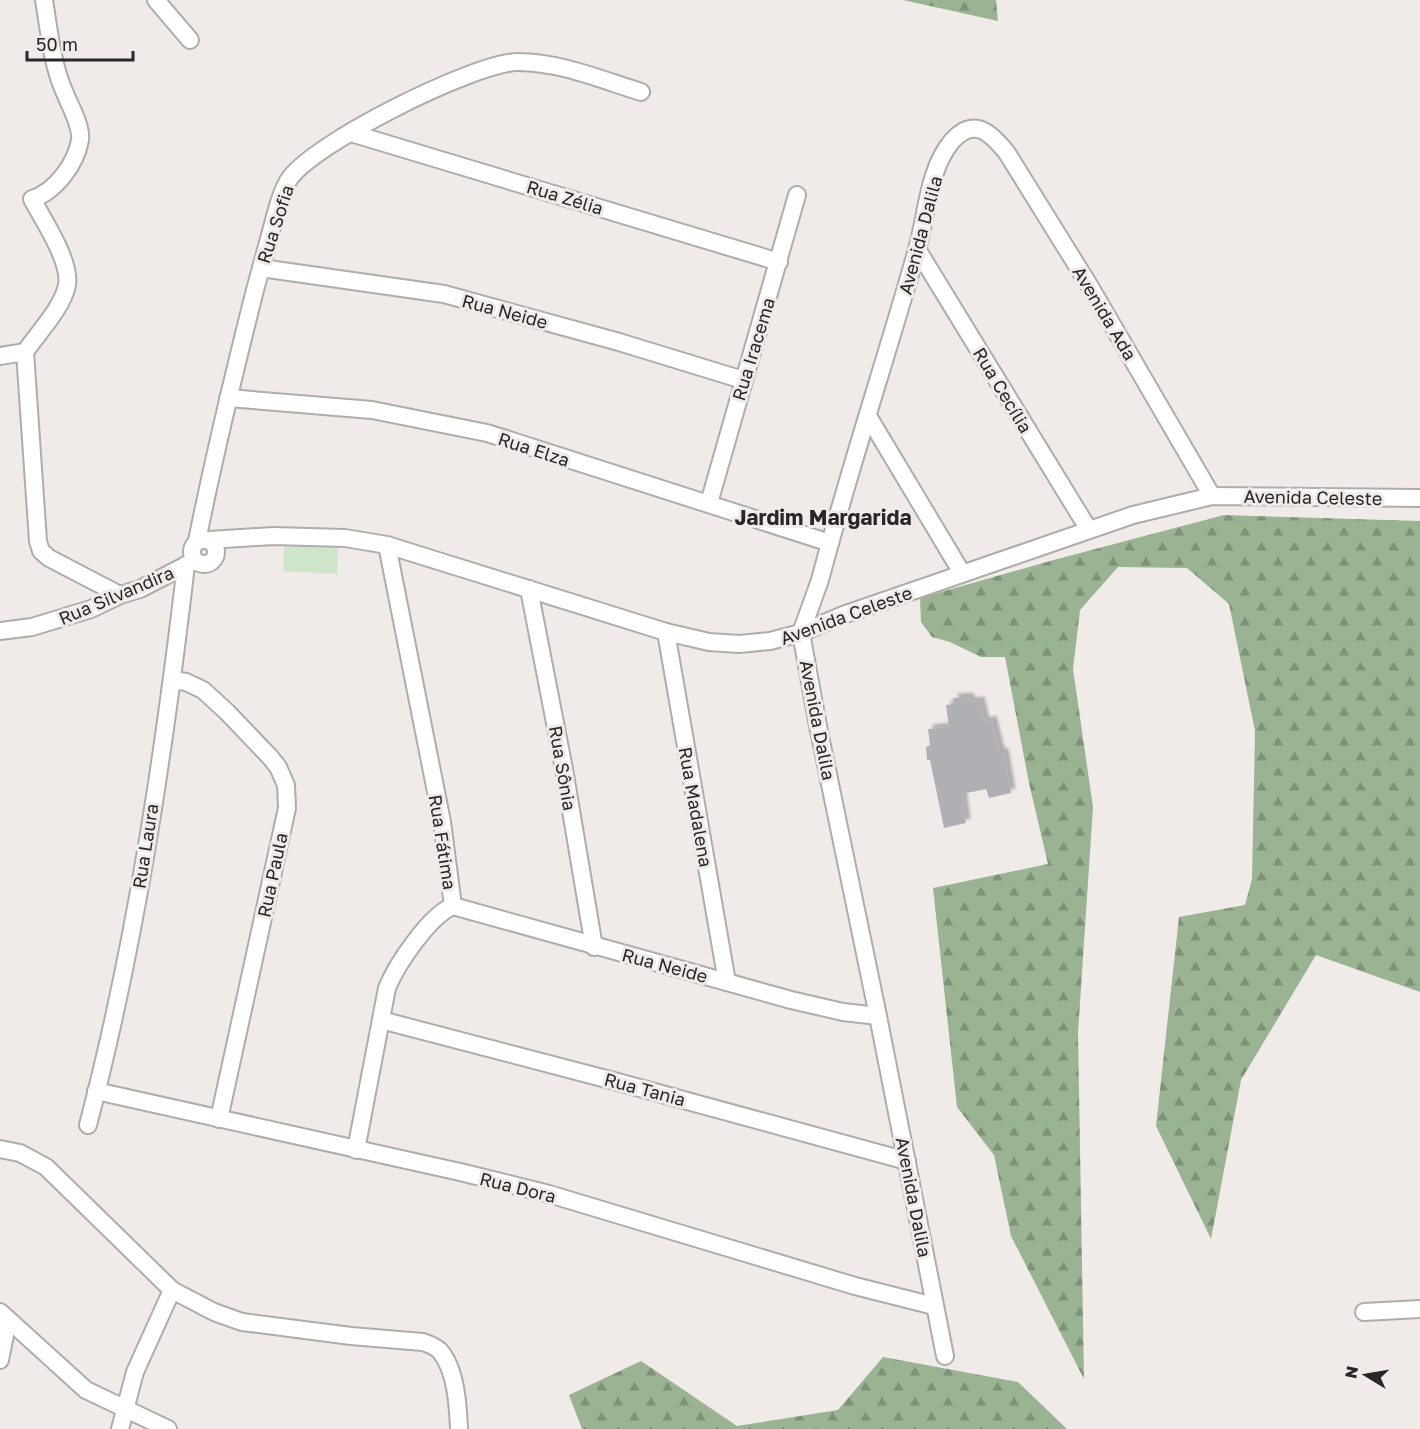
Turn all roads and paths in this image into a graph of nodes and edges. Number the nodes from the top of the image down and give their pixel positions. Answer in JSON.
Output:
{"nodes":[{"id":1,"x":44,"y":0,"type":"edge"},
{"id":2,"x":156,"y":0,"type":"edge"},
{"id":3,"x":190,"y":40,"type":"dead end"},
{"id":4,"x":641,"y":92,"type":"dead end"},
{"id":5,"x":351,"y":133,"type":"junction"},
{"id":6,"x":991,"y":134,"type":"joint"},
{"id":7,"x":797,"y":195,"type":"dead end"},
{"id":8,"x":917,"y":249,"type":"junction"},
{"id":9,"x":779,"y":262,"type":"junction"},
{"id":10,"x":261,"y":268,"type":"junction"},
{"id":11,"x":25,"y":352,"type":"junction"},
{"id":12,"x":0,"y":356,"type":"edge"},
{"id":13,"x":743,"y":380,"type":"junction"},
{"id":14,"x":228,"y":398,"type":"junction"},
{"id":15,"x":868,"y":416,"type":"junction"},
{"id":16,"x":1212,"y":496,"type":"junction"},
{"id":17,"x":1420,"y":498,"type":"edge"},
{"id":18,"x":709,"y":503,"type":"junction"},
{"id":19,"x":1089,"y":530,"type":"junction"},
{"id":20,"x":273,"y":536,"type":"junction"},
{"id":21,"x":203,"y":541,"type":"junction"},
{"id":22,"x":830,"y":543,"type":"junction"},
{"id":23,"x":387,"y":545,"type":"junction"},
{"id":24,"x":215,"y":558,"type":"junction"},
{"id":25,"x":191,"y":563,"type":"junction"},
{"id":26,"x":962,"y":573,"type":"junction"},
{"id":27,"x":529,"y":589,"type":"junction"},
{"id":28,"x":120,"y":595,"type":"junction"},
{"id":29,"x":0,"y":631,"type":"edge"},
{"id":30,"x":666,"y":632,"type":"junction"},
{"id":31,"x":801,"y":633,"type":"junction"},
{"id":32,"x":172,"y":680,"type":"junction"},
{"id":33,"x":453,"y":906,"type":"junction"},
{"id":34,"x":594,"y":946,"type":"junction"},
{"id":35,"x":727,"y":982,"type":"junction"},
{"id":36,"x":879,"y":1016,"type":"junction"},
{"id":37,"x":381,"y":1020,"type":"junction"},
{"id":38,"x":96,"y":1091,"type":"junction"},
{"id":39,"x":219,"y":1119,"type":"junction"},
{"id":40,"x":88,"y":1125,"type":"dead end"},
{"id":41,"x":0,"y":1149,"type":"edge"},
{"id":42,"x":356,"y":1150,"type":"junction"},
{"id":43,"x":907,"y":1161,"type":"junction"},
{"id":44,"x":172,"y":1290,"type":"junction"},
{"id":45,"x":934,"y":1306,"type":"junction"},
{"id":46,"x":1420,"y":1309,"type":"edge"},
{"id":47,"x":1364,"y":1312,"type":"dead end"},
{"id":48,"x":4,"y":1316,"type":"edge"},
{"id":49,"x":945,"y":1356,"type":"dead end"},
{"id":50,"x":0,"y":1360,"type":"edge"},
{"id":51,"x":124,"y":1409,"type":"junction"},
{"id":52,"x":120,"y":1429,"type":"edge"},
{"id":53,"x":168,"y":1429,"type":"edge"},
{"id":54,"x":459,"y":1429,"type":"edge"}],
"edges":[{"from":1,"to":11,"type":"street"},
{"from":2,"to":3,"type":"street"},
{"from":4,"to":5,"type":"street","name":"Rua Sofia"},
{"from":5,"to":9,"type":"street","name":"Rua Zélia"},
{"from":5,"to":10,"type":"street","name":"Rua Sofia"},
{"from":6,"to":8,"type":"street","name":"Avenida Dalila"},
{"from":6,"to":16,"type":"street","name":"Avenida Ada"},
{"from":7,"to":9,"type":"street","name":"Rua Iracema"},
{"from":8,"to":15,"type":"street","name":"Avenida Dalila"},
{"from":8,"to":19,"type":"street","name":"Rua Cecília"},
{"from":9,"to":13,"type":"street","name":"Rua Iracema"},
{"from":10,"to":13,"type":"street","name":"Rua Neide"},
{"from":10,"to":14,"type":"street","name":"Rua Sofia"},
{"from":11,"to":12,"type":"street"},
{"from":11,"to":28,"type":"street"},
{"from":13,"to":18,"type":"street","name":"Rua Iracema"},
{"from":14,"to":18,"type":"street","name":"Rua Elza"},
{"from":14,"to":21,"type":"street","name":"Rua Sofia"},
{"from":15,"to":22,"type":"street","name":"Avenida Dalila"},
{"from":15,"to":26,"type":"street"},
{"from":16,"to":17,"type":"street","name":"Avenida Celeste"},
{"from":16,"to":19,"type":"street","name":"Avenida Celeste"},
{"from":18,"to":22,"type":"street","name":"Rua Elza"},
{"from":19,"to":26,"type":"street","name":"Avenida Celeste"},
{"from":20,"to":21,"type":"street","name":"Avenida Celeste"},
{"from":20,"to":23,"type":"street","name":"Avenida Celeste"},
{"from":20,"to":24,"type":"street","name":"Avenida Celeste"},
{"from":21,"to":24,"type":"street"},
{"from":21,"to":25,"type":"street"},
{"from":22,"to":31,"type":"street","name":"Avenida Dalila"},
{"from":23,"to":27,"type":"street","name":"Avenida Celeste"},
{"from":23,"to":33,"type":"street","name":"Rua Fátima"},
{"from":24,"to":25,"type":"street"},
{"from":25,"to":28,"type":"street","name":"Rua Silvandira"},
{"from":25,"to":32,"type":"street","name":"Rua Laura"},
{"from":26,"to":31,"type":"street","name":"Avenida Celeste"},
{"from":27,"to":30,"type":"street","name":"Avenida Celeste"},
{"from":27,"to":34,"type":"street","name":"Rua Sônia"},
{"from":28,"to":29,"type":"street","name":"Rua Silvandira"},
{"from":30,"to":31,"type":"street","name":"Avenida Celeste"},
{"from":30,"to":35,"type":"street","name":"Rua Madalena"},
{"from":31,"to":36,"type":"street","name":"Avenida Dalila"},
{"from":32,"to":38,"type":"street","name":"Rua Laura"},
{"from":32,"to":39,"type":"street","name":"Rua Paula"},
{"from":33,"to":34,"type":"street","name":"Rua Neide"},
{"from":33,"to":37,"type":"street","name":"Rua Fátima"},
{"from":34,"to":35,"type":"street","name":"Rua Neide"},
{"from":35,"to":36,"type":"street","name":"Rua Neide"},
{"from":36,"to":43,"type":"street","name":"Avenida Dalila"},
{"from":37,"to":42,"type":"street","name":"Rua Fátima"},
{"from":37,"to":43,"type":"street","name":"Rua Tania"},
{"from":38,"to":39,"type":"street","name":"Rua Dora"},
{"from":38,"to":40,"type":"street","name":"Rua Laura"},
{"from":39,"to":42,"type":"street","name":"Rua Dora"},
{"from":41,"to":44,"type":"street"},
{"from":42,"to":45,"type":"street","name":"Rua Dora"},
{"from":43,"to":45,"type":"street","name":"Avenida Dalila"},
{"from":44,"to":51,"type":"street"},
{"from":44,"to":54,"type":"street"},
{"from":45,"to":49,"type":"street","name":"Avenida Dalila"},
{"from":46,"to":47,"type":"street"},
{"from":48,"to":50,"type":"street"},
{"from":48,"to":51,"type":"street"},
{"from":51,"to":52,"type":"street"},
{"from":51,"to":53,"type":"street"}]}
